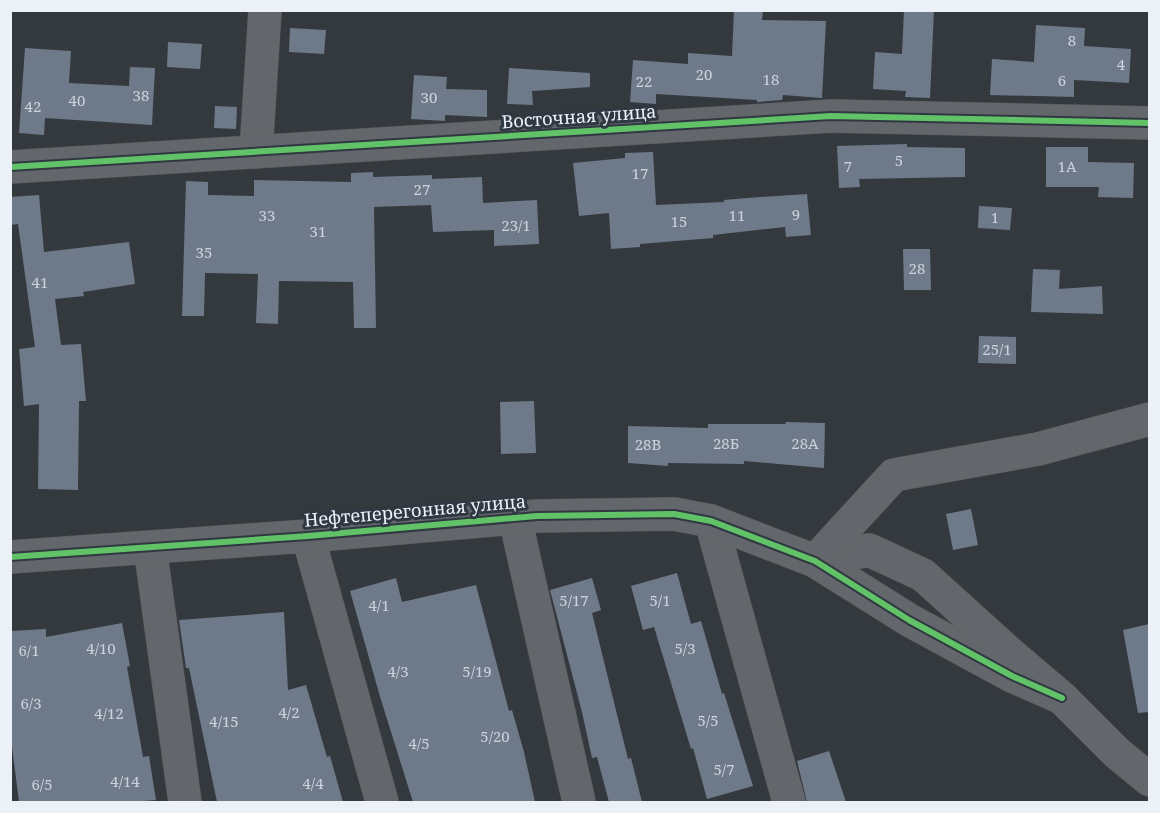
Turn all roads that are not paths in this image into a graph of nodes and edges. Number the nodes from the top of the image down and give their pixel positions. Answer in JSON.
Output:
{"nodes":[{"id":1,"x":265,"y":10,"type":"edge"},
{"id":2,"x":1149,"y":123,"type":"edge"},
{"id":3,"x":256,"y":152,"type":"junction"},
{"id":4,"x":10,"y":167,"type":"edge"},
{"id":5,"x":1149,"y":419,"type":"edge"},
{"id":6,"x":515,"y":518,"type":"junction"},
{"id":7,"x":711,"y":521,"type":"junction"},
{"id":8,"x":308,"y":536,"type":"junction"},
{"id":9,"x":150,"y":547,"type":"junction"},
{"id":10,"x":10,"y":557,"type":"edge"},
{"id":11,"x":815,"y":561,"type":"junction"},
{"id":12,"x":1062,"y":698,"type":"junction"},
{"id":13,"x":1149,"y":780,"type":"edge"},
{"id":14,"x":185,"y":802,"type":"edge"},
{"id":15,"x":382,"y":802,"type":"edge"},
{"id":16,"x":579,"y":802,"type":"edge"},
{"id":17,"x":789,"y":802,"type":"edge"}],
"edges":[{"from":1,"to":3,"type":"street"},
{"from":2,"to":3,"type":"street","name":"Восточная улица"},
{"from":3,"to":4,"type":"street","name":"Восточная улица"},
{"from":5,"to":11,"type":"street"},
{"from":6,"to":7,"type":"street","name":"Нефтеперегонная улица"},
{"from":6,"to":8,"type":"street","name":"Нефтеперегонная улица"},
{"from":6,"to":16,"type":"street"},
{"from":7,"to":11,"type":"street","name":"Нефтеперегонная улица"},
{"from":7,"to":17,"type":"street"},
{"from":8,"to":9,"type":"street","name":"Нефтеперегонная улица"},
{"from":8,"to":15,"type":"street"},
{"from":9,"to":10,"type":"street","name":"Нефтеперегонная улица"},
{"from":9,"to":14,"type":"street"},
{"from":11,"to":12,"type":"street","name":"Нефтеперегонная улица"},
{"from":11,"to":12,"type":"street"},
{"from":12,"to":13,"type":"street"}]}
